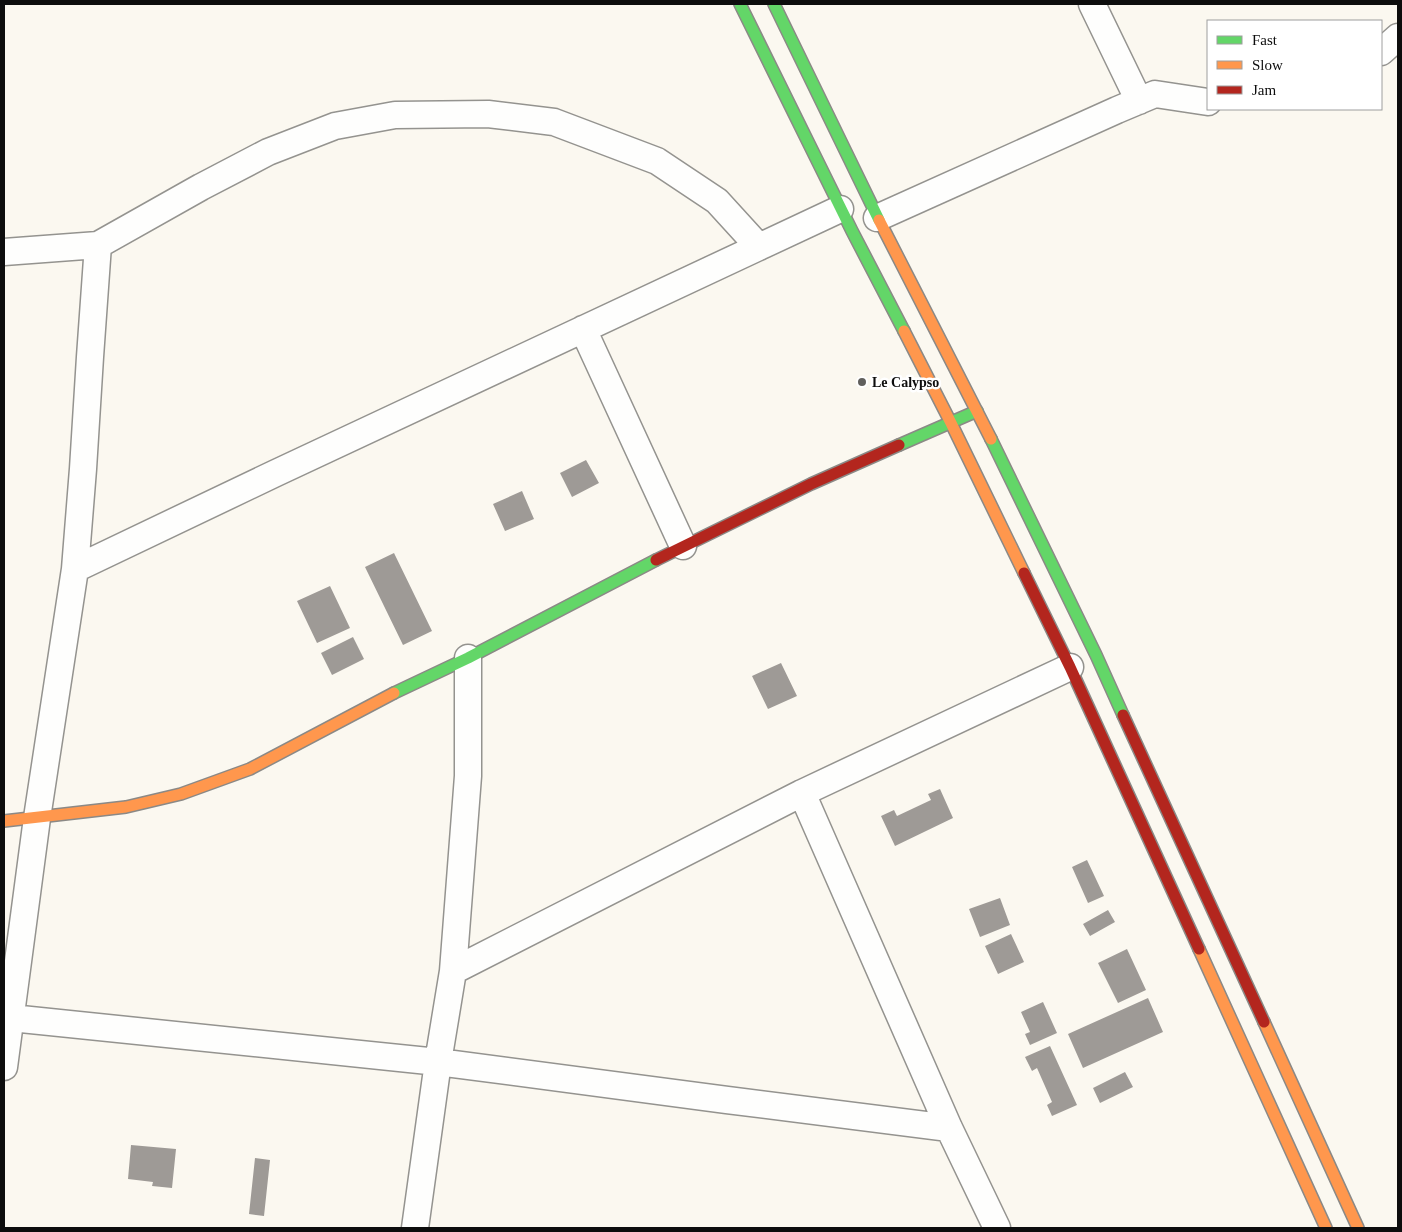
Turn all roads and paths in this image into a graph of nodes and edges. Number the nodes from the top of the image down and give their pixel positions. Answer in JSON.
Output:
{"nodes":[{"id":1,"x":740,"y":4,"type":"edge"},
{"id":2,"x":774,"y":4,"type":"edge"},
{"id":3,"x":1092,"y":4,"type":"edge"},
{"id":4,"x":1398,"y":37,"type":"edge"},
{"id":5,"x":1382,"y":51,"type":"edge"},
{"id":6,"x":1139,"y":101,"type":"junction"},
{"id":7,"x":1207,"y":102,"type":"edge"},
{"id":8,"x":840,"y":209,"type":"junction"},
{"id":9,"x":877,"y":218,"type":"junction"},
{"id":10,"x":98,"y":245,"type":"junction"},
{"id":11,"x":759,"y":247,"type":"junction"},
{"id":12,"x":4,"y":252,"type":"edge"},
{"id":13,"x":583,"y":329,"type":"junction"},
{"id":14,"x":977,"y":411,"type":"junction"},
{"id":15,"x":951,"y":423,"type":"junction"},
{"id":16,"x":683,"y":546,"type":"junction"},
{"id":17,"x":75,"y":568,"type":"junction"},
{"id":18,"x":468,"y":658,"type":"junction"},
{"id":19,"x":1070,"y":667,"type":"junction"},
{"id":20,"x":802,"y":794,"type":"junction"},
{"id":21,"x":37,"y":818,"type":"junction"},
{"id":22,"x":4,"y":821,"type":"edge"},
{"id":23,"x":453,"y":971,"type":"junction"},
{"id":24,"x":11,"y":1018,"type":"junction"},
{"id":25,"x":438,"y":1062,"type":"junction"},
{"id":26,"x":4,"y":1067,"type":"edge"},
{"id":27,"x":949,"y":1128,"type":"junction"},
{"id":28,"x":415,"y":1228,"type":"edge"},
{"id":29,"x":997,"y":1228,"type":"edge"},
{"id":30,"x":1326,"y":1228,"type":"edge"},
{"id":31,"x":1358,"y":1228,"type":"edge"}],
"edges":[{"from":1,"to":8,"type":"main road"},
{"from":2,"to":9,"type":"main road"},
{"from":3,"to":6,"type":"street"},
{"from":4,"to":5,"type":"street"},
{"from":6,"to":7,"type":"street"},
{"from":6,"to":9,"type":"street"},
{"from":8,"to":11,"type":"street"},
{"from":8,"to":15,"type":"main road"},
{"from":9,"to":14,"type":"main road"},
{"from":10,"to":11,"type":"street"},
{"from":10,"to":12,"type":"street"},
{"from":10,"to":17,"type":"street"},
{"from":11,"to":13,"type":"street"},
{"from":13,"to":16,"type":"street"},
{"from":13,"to":17,"type":"street"},
{"from":14,"to":15,"type":"main road"},
{"from":14,"to":31,"type":"main road"},
{"from":15,"to":16,"type":"main road"},
{"from":15,"to":19,"type":"main road"},
{"from":16,"to":18,"type":"main road"},
{"from":17,"to":21,"type":"street"},
{"from":18,"to":21,"type":"main road"},
{"from":18,"to":23,"type":"street"},
{"from":19,"to":20,"type":"street"},
{"from":19,"to":30,"type":"main road"},
{"from":20,"to":23,"type":"street"},
{"from":20,"to":27,"type":"street"},
{"from":21,"to":22,"type":"main road"},
{"from":21,"to":24,"type":"street"},
{"from":23,"to":25,"type":"street"},
{"from":24,"to":25,"type":"street"},
{"from":24,"to":26,"type":"street"},
{"from":25,"to":27,"type":"street"},
{"from":25,"to":28,"type":"street"},
{"from":27,"to":29,"type":"street"}]}
